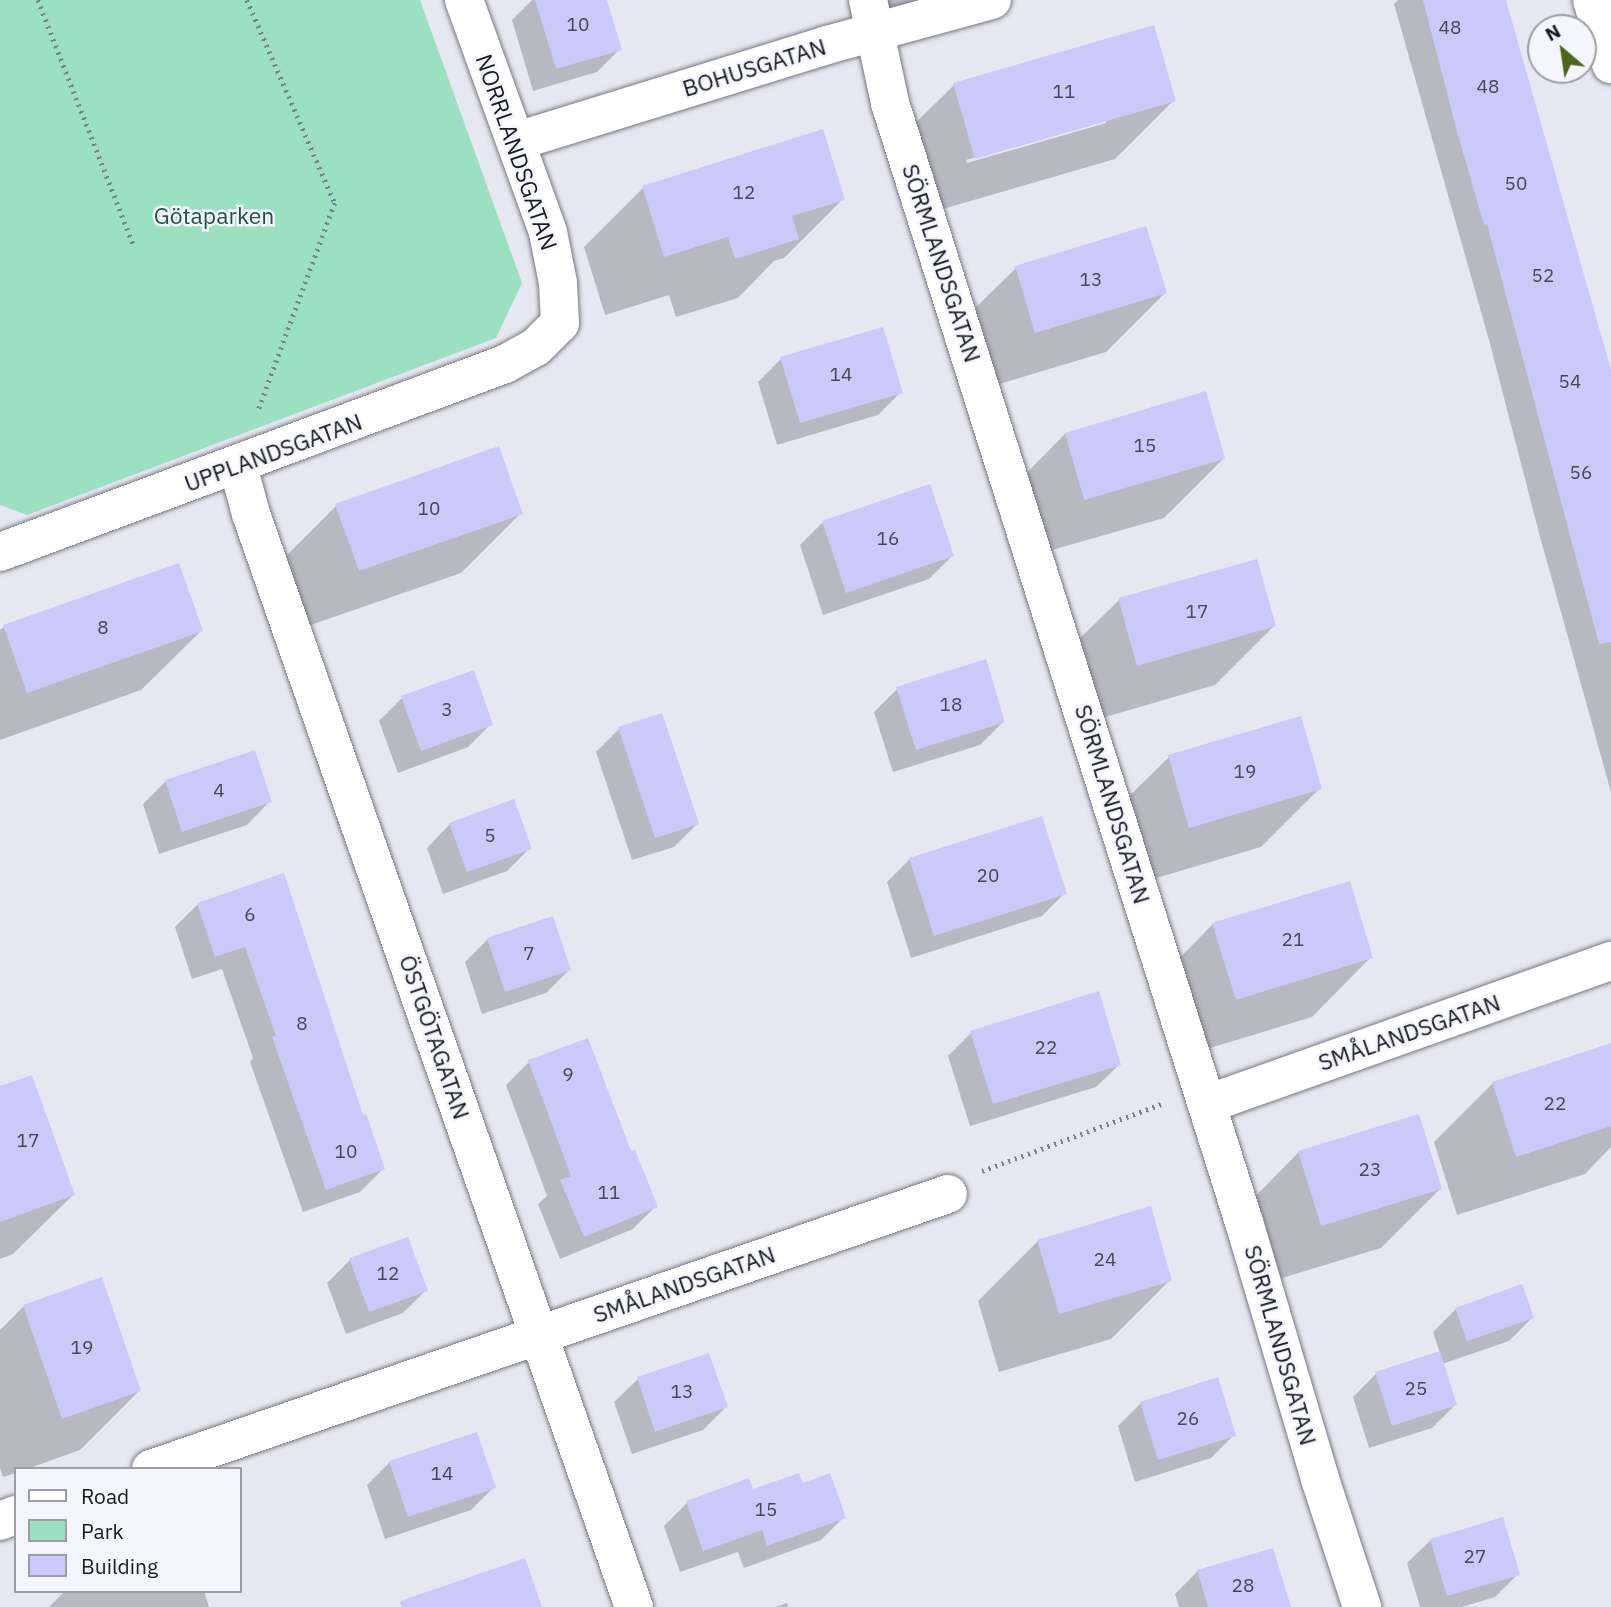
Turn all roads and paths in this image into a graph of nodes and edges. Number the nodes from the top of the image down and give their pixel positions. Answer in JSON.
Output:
{"nodes":[{"id":1,"x":38,"y":0,"type":"edge"},
{"id":2,"x":247,"y":0,"type":"edge"},
{"id":3,"x":464,"y":0,"type":"edge"},
{"id":4,"x":992,"y":0,"type":"edge"},
{"id":5,"x":1592,"y":0,"type":"edge"},
{"id":6,"x":873,"y":17,"type":"edge"},
{"id":7,"x":1611,"y":64,"type":"edge"},
{"id":8,"x":517,"y":141,"type":"junction"},
{"id":9,"x":133,"y":244,"type":"dead end"},
{"id":10,"x":541,"y":342,"type":"joint"},
{"id":11,"x":238,"y":466,"type":"junction"},
{"id":12,"x":0,"y":552,"type":"edge"},
{"id":13,"x":1611,"y":961,"type":"edge"},
{"id":14,"x":1205,"y":1096,"type":"junction"},
{"id":15,"x":948,"y":1194,"type":"joint"},
{"id":16,"x":540,"y":1335,"type":"junction"},
{"id":17,"x":157,"y":1467,"type":"edge"},
{"id":18,"x":634,"y":1607,"type":"edge"},
{"id":19,"x":1362,"y":1607,"type":"edge"}],
"edges":[{"from":1,"to":9,"type":"path"},
{"from":2,"to":11,"type":"path"},
{"from":3,"to":8,"type":"street","name":"NORRLANDSGATAN"},
{"from":4,"to":6,"type":"street","name":"BOHUSGATAN"},
{"from":5,"to":7,"type":"street"},
{"from":6,"to":8,"type":"street","name":"BOHUSGATAN"},
{"from":6,"to":14,"type":"street","name":"SÖRMLANDSGATAN"},
{"from":8,"to":10,"type":"street","name":"NORRLANDSGATAN"},
{"from":10,"to":11,"type":"street","name":"UPPLANDSGATAN"},
{"from":11,"to":12,"type":"street","name":"UPPLANDSGATAN"},
{"from":11,"to":16,"type":"street","name":"ÖSTGÖTAGATAN"},
{"from":13,"to":14,"type":"street","name":"SMÅLANDSGATAN"},
{"from":14,"to":15,"type":"path"},
{"from":14,"to":19,"type":"street","name":"SÖRMLANDSGATAN"},
{"from":15,"to":16,"type":"street","name":"SMÅLANDSGATAN"},
{"from":16,"to":17,"type":"street","name":"SMÅLANDSGATAN"},
{"from":16,"to":18,"type":"street","name":"ÖSTGÖTAGATAN"}]}
